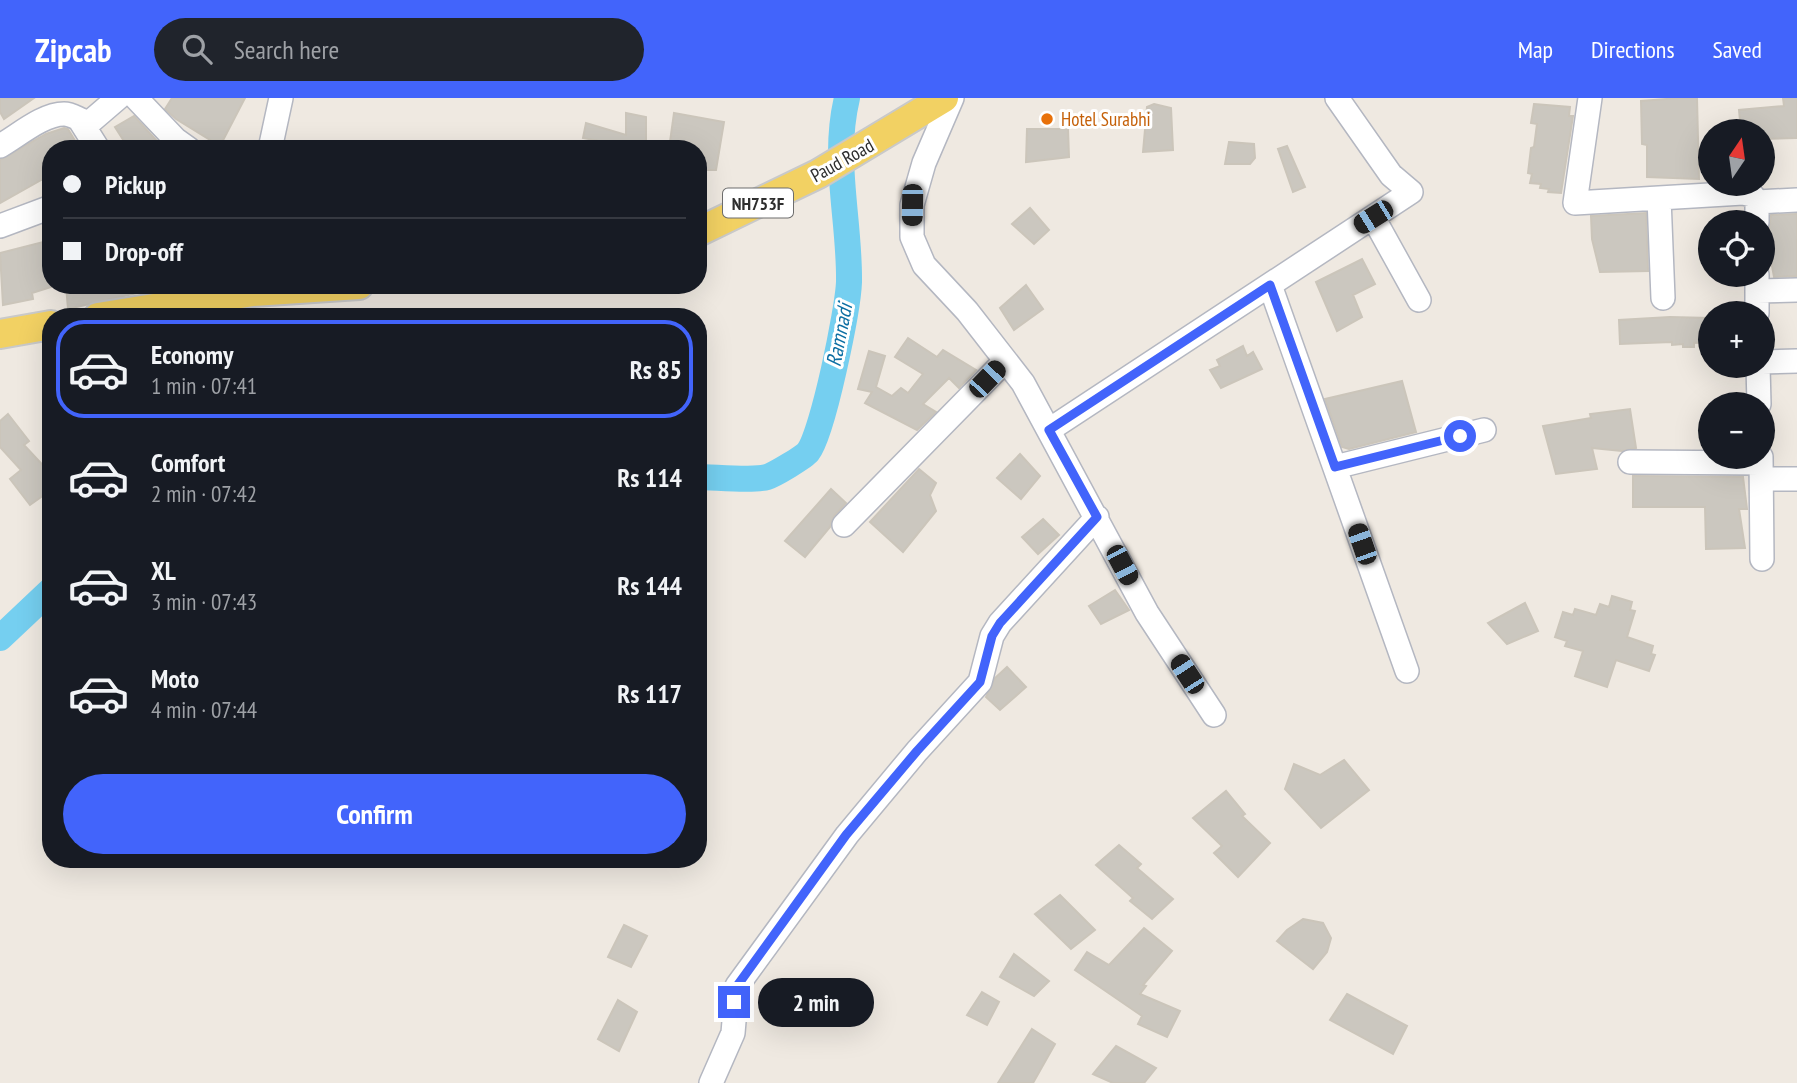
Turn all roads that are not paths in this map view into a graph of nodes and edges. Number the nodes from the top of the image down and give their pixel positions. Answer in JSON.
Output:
{"nodes":[{"id":1,"x":54,"y":98,"type":"edge"},
{"id":2,"x":118,"y":98,"type":"edge"},
{"id":3,"x":281,"y":98,"type":"edge"},
{"id":4,"x":944,"y":98,"type":"edge"},
{"id":5,"x":952,"y":98,"type":"edge"},
{"id":6,"x":1337,"y":98,"type":"edge"},
{"id":7,"x":1590,"y":98,"type":"edge"},
{"id":8,"x":149,"y":103,"type":"edge"},
{"id":9,"x":81,"y":122,"type":"junction"},
{"id":10,"x":0,"y":136,"type":"edge"},
{"id":11,"x":92,"y":140,"type":"edge"},
{"id":12,"x":181,"y":140,"type":"edge"},
{"id":13,"x":272,"y":140,"type":"edge"},
{"id":14,"x":0,"y":146,"type":"edge"},
{"id":15,"x":1659,"y":198,"type":"junction"},
{"id":16,"x":1797,"y":200,"type":"edge"},
{"id":17,"x":42,"y":210,"type":"edge"},
{"id":18,"x":1756,"y":210,"type":"edge"},
{"id":19,"x":1764,"y":210,"type":"edge"},
{"id":20,"x":1373,"y":217,"type":"junction"},
{"id":21,"x":0,"y":226,"type":"edge"},
{"id":22,"x":707,"y":228,"type":"edge"},
{"id":23,"x":1270,"y":285,"type":"junction"},
{"id":24,"x":1797,"y":290,"type":"edge"},
{"id":25,"x":1757,"y":293,"type":"edge"},
{"id":26,"x":241,"y":294,"type":"edge"},
{"id":27,"x":1663,"y":298,"type":"dead end"},
{"id":28,"x":1419,"y":300,"type":"dead end"},
{"id":29,"x":154,"y":308,"type":"edge"},
{"id":30,"x":42,"y":327,"type":"edge"},
{"id":31,"x":0,"y":334,"type":"edge"},
{"id":32,"x":1005,"y":360,"type":"junction"},
{"id":33,"x":1797,"y":361,"type":"edge"},
{"id":34,"x":1775,"y":362,"type":"edge"},
{"id":35,"x":1049,"y":430,"type":"junction"},
{"id":36,"x":1484,"y":430,"type":"dead end"},
{"id":37,"x":1630,"y":462,"type":"dead end"},
{"id":38,"x":1698,"y":464,"type":"edge"},
{"id":39,"x":1335,"y":467,"type":"junction"},
{"id":40,"x":1761,"y":469,"type":"edge"},
{"id":41,"x":1769,"y":469,"type":"edge"},
{"id":42,"x":1797,"y":479,"type":"edge"},
{"id":43,"x":1097,"y":517,"type":"junction"},
{"id":44,"x":844,"y":526,"type":"dead end"},
{"id":45,"x":1762,"y":559,"type":"dead end"},
{"id":46,"x":1406,"y":671,"type":"dead end"},
{"id":47,"x":1214,"y":715,"type":"dead end"},
{"id":48,"x":711,"y":1083,"type":"edge"}],
"edges":[{"from":1,"to":10,"type":"street"},
{"from":2,"to":9,"type":"street"},
{"from":3,"to":13,"type":"street"},
{"from":4,"to":22,"type":"main road","name":"Paud Road","number":"NH753F"},
{"from":5,"to":32,"type":"street"},
{"from":6,"to":20,"type":"street"},
{"from":7,"to":15,"type":"street"},
{"from":8,"to":12,"type":"street"},
{"from":9,"to":11,"type":"street"},
{"from":9,"to":14,"type":"street"},
{"from":15,"to":18,"type":"street"},
{"from":15,"to":27,"type":"street"},
{"from":16,"to":19,"type":"street"},
{"from":17,"to":21,"type":"street"},
{"from":20,"to":23,"type":"street"},
{"from":20,"to":28,"type":"street"},
{"from":23,"to":35,"type":"street"},
{"from":23,"to":39,"type":"street"},
{"from":24,"to":25,"type":"street"},
{"from":26,"to":29,"type":"main road"},
{"from":30,"to":31,"type":"main road"},
{"from":32,"to":35,"type":"street"},
{"from":32,"to":44,"type":"street"},
{"from":33,"to":34,"type":"street"},
{"from":35,"to":43,"type":"street"},
{"from":36,"to":39,"type":"street"},
{"from":37,"to":38,"type":"street"},
{"from":39,"to":46,"type":"street"},
{"from":40,"to":45,"type":"street"},
{"from":41,"to":42,"type":"street"},
{"from":43,"to":47,"type":"street"},
{"from":43,"to":48,"type":"street"}]}
